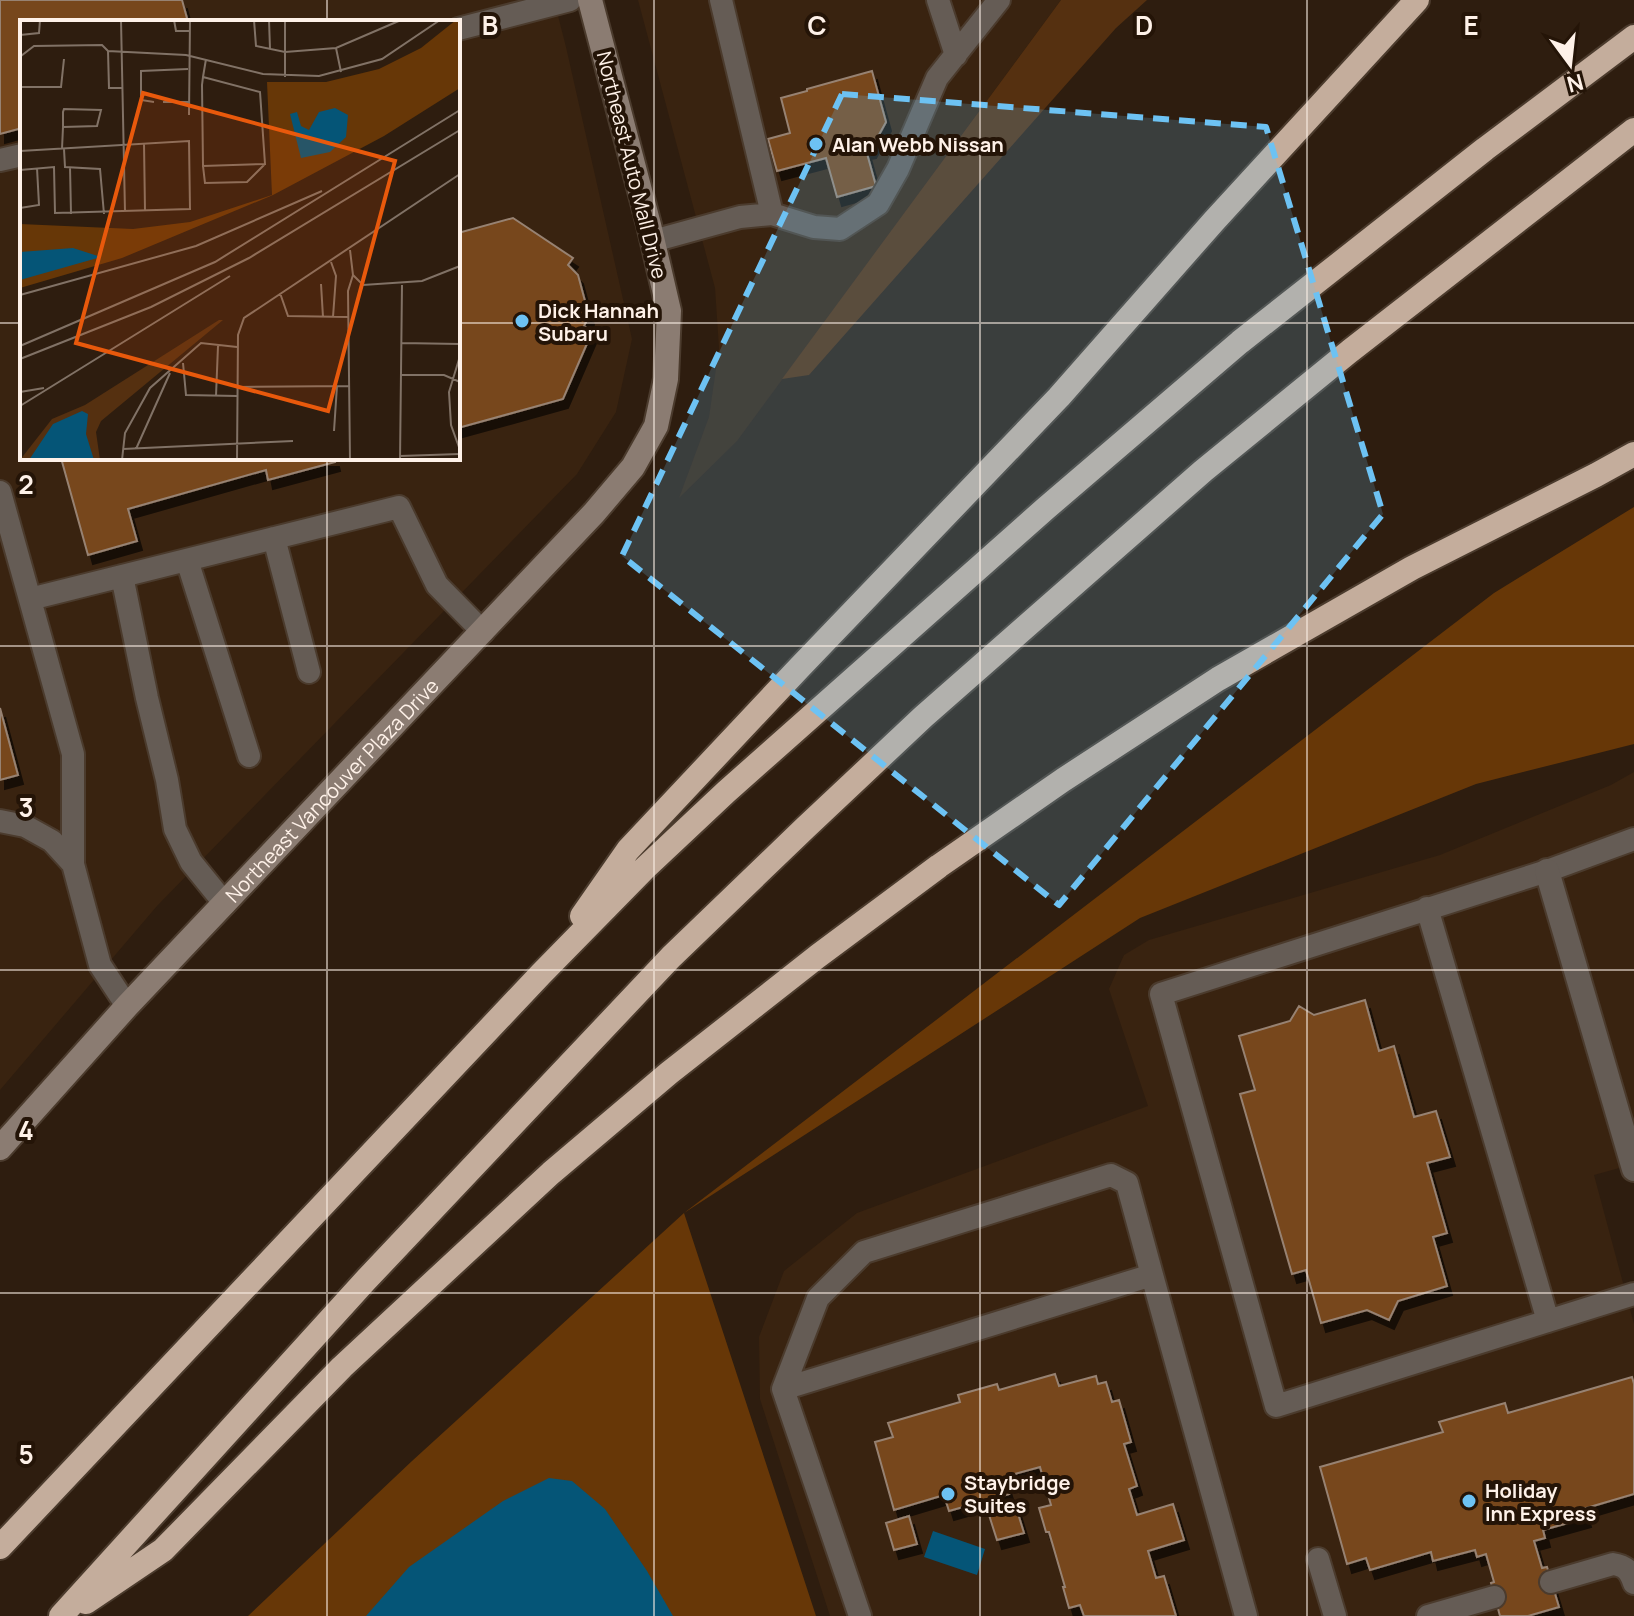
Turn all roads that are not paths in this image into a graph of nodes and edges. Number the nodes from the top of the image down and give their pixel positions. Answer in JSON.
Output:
{"nodes":[{"id":1,"x":570,"y":0,"type":"edge"},
{"id":2,"x":590,"y":0,"type":"edge"},
{"id":3,"x":721,"y":0,"type":"edge"},
{"id":4,"x":938,"y":0,"type":"edge"},
{"id":5,"x":999,"y":0,"type":"edge"},
{"id":6,"x":1417,"y":0,"type":"edge"},
{"id":7,"x":460,"y":28,"type":"edge"},
{"id":8,"x":1634,"y":37,"type":"edge"},
{"id":9,"x":956,"y":55,"type":"junction"},
{"id":10,"x":1634,"y":130,"type":"edge"},
{"id":11,"x":20,"y":155,"type":"edge"},
{"id":12,"x":0,"y":160,"type":"edge"},
{"id":13,"x":772,"y":214,"type":"junction"},
{"id":14,"x":653,"y":241,"type":"junction"},
{"id":15,"x":656,"y":426,"type":"joint"},
{"id":16,"x":1634,"y":454,"type":"edge"},
{"id":17,"x":0,"y":492,"type":"edge"},
{"id":18,"x":274,"y":538,"type":"junction"},
{"id":19,"x":187,"y":560,"type":"junction"},
{"id":20,"x":122,"y":576,"type":"junction"},
{"id":21,"x":30,"y":599,"type":"junction"},
{"id":22,"x":483,"y":632,"type":"junction"},
{"id":23,"x":309,"y":672,"type":"dead end"},
{"id":24,"x":249,"y":756,"type":"dead end"},
{"id":25,"x":0,"y":821,"type":"edge"},
{"id":26,"x":1634,"y":839,"type":"edge"},
{"id":27,"x":73,"y":864,"type":"junction"},
{"id":28,"x":1547,"y":871,"type":"junction"},
{"id":29,"x":225,"y":904,"type":"junction"},
{"id":30,"x":1427,"y":908,"type":"junction"},
{"id":31,"x":541,"y":974,"type":"junction"},
{"id":32,"x":127,"y":1006,"type":"junction"},
{"id":33,"x":0,"y":1148,"type":"edge"},
{"id":34,"x":1634,"y":1169,"type":"edge"},
{"id":35,"x":1152,"y":1275,"type":"junction"},
{"id":36,"x":1634,"y":1294,"type":"edge"},
{"id":37,"x":1548,"y":1321,"type":"junction"},
{"id":38,"x":783,"y":1389,"type":"junction"},
{"id":39,"x":0,"y":1547,"type":"edge"},
{"id":40,"x":1318,"y":1559,"type":"dead end"},
{"id":41,"x":1551,"y":1582,"type":"dead end"},
{"id":42,"x":1634,"y":1583,"type":"edge"},
{"id":43,"x":1494,"y":1597,"type":"dead end"},
{"id":44,"x":63,"y":1616,"type":"edge"},
{"id":45,"x":860,"y":1616,"type":"edge"},
{"id":46,"x":1246,"y":1616,"type":"edge"},
{"id":47,"x":1335,"y":1616,"type":"edge"},
{"id":48,"x":1428,"y":1616,"type":"edge"}],
"edges":[{"from":1,"to":7,"type":"lane"},
{"from":2,"to":14,"type":"street","name":"Northeast Auto Mall Drive"},
{"from":3,"to":13,"type":"lane"},
{"from":4,"to":9,"type":"lane"},
{"from":5,"to":9,"type":"lane"},
{"from":6,"to":31,"type":"highway"},
{"from":8,"to":31,"type":"highway"},
{"from":9,"to":13,"type":"lane"},
{"from":10,"to":44,"type":"highway"},
{"from":11,"to":12,"type":"lane"},
{"from":13,"to":14,"type":"lane"},
{"from":14,"to":15,"type":"street","name":"Northeast Auto Mall Drive"},
{"from":15,"to":22,"type":"street","name":"Northeast Vancouver Plaza Drive"},
{"from":16,"to":44,"type":"highway"},
{"from":17,"to":21,"type":"lane"},
{"from":18,"to":19,"type":"lane"},
{"from":18,"to":22,"type":"lane"},
{"from":18,"to":23,"type":"lane"},
{"from":19,"to":20,"type":"lane"},
{"from":19,"to":24,"type":"lane"},
{"from":20,"to":21,"type":"lane"},
{"from":20,"to":29,"type":"lane"},
{"from":21,"to":27,"type":"lane"},
{"from":22,"to":29,"type":"street","name":"Northeast Vancouver Plaza Drive"},
{"from":25,"to":27,"type":"lane"},
{"from":26,"to":28,"type":"lane"},
{"from":27,"to":32,"type":"lane"},
{"from":28,"to":30,"type":"lane"},
{"from":28,"to":34,"type":"street"},
{"from":29,"to":32,"type":"street","name":"Northeast Vancouver Plaza Drive"},
{"from":30,"to":37,"type":"lane"},
{"from":30,"to":37,"type":"lane"},
{"from":31,"to":39,"type":"highway"},
{"from":32,"to":33,"type":"street","name":"Northeast Vancouver Plaza Drive"},
{"from":35,"to":38,"type":"lane"},
{"from":35,"to":38,"type":"lane"},
{"from":35,"to":46,"type":"lane"},
{"from":36,"to":37,"type":"lane"},
{"from":38,"to":45,"type":"lane"},
{"from":40,"to":47,"type":"lane"},
{"from":41,"to":42,"type":"lane"},
{"from":43,"to":48,"type":"lane"}]}
